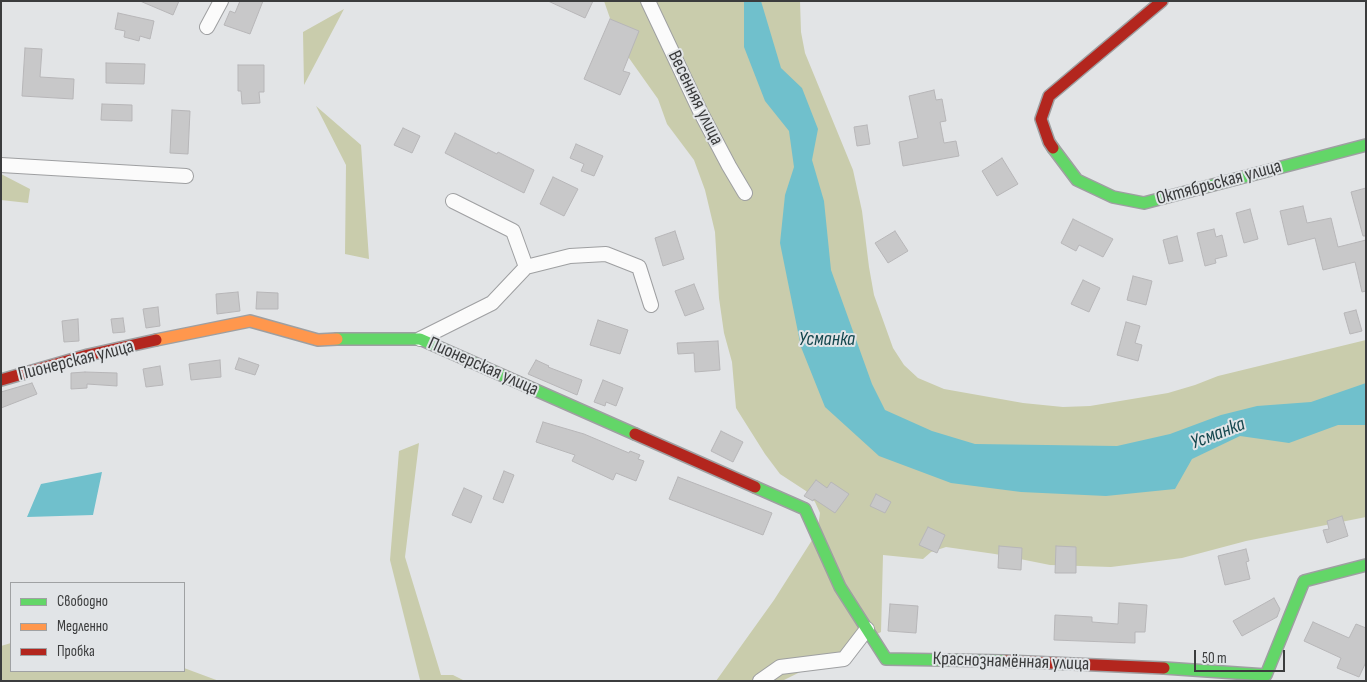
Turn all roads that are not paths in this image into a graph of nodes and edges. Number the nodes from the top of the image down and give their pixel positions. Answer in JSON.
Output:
{"nodes":[{"id":1,"x":221,"y":1,"type":"edge"},
{"id":2,"x":648,"y":1,"type":"edge"},
{"id":3,"x":1162,"y":1,"type":"edge"},
{"id":4,"x":208,"y":27,"type":"dead end"},
{"id":5,"x":1366,"y":145,"type":"edge"},
{"id":6,"x":1,"y":165,"type":"edge"},
{"id":7,"x":186,"y":176,"type":"dead end"},
{"id":8,"x":745,"y":193,"type":"dead end"},
{"id":9,"x":453,"y":200,"type":"dead end"},
{"id":10,"x":526,"y":267,"type":"junction"},
{"id":11,"x":651,"y":305,"type":"dead end"},
{"id":12,"x":420,"y":339,"type":"junction"},
{"id":13,"x":1,"y":380,"type":"edge"},
{"id":14,"x":1366,"y":565,"type":"edge"},
{"id":15,"x":840,"y":587,"type":"joint"},
{"id":16,"x":867,"y":629,"type":"junction"},
{"id":17,"x":1178,"y":675,"type":"edge"},
{"id":18,"x":760,"y":681,"type":"edge"}],
"edges":[{"from":1,"to":4,"type":"street"},
{"from":2,"to":8,"type":"street","name":"Весенняя улица"},
{"from":3,"to":5,"type":"street","name":"Октябрьская улица"},
{"from":6,"to":7,"type":"street"},
{"from":9,"to":10,"type":"street"},
{"from":10,"to":11,"type":"street"},
{"from":10,"to":12,"type":"street"},
{"from":12,"to":13,"type":"street","name":"Пионерская улица"},
{"from":12,"to":15,"type":"street","name":"Пионерская улица"},
{"from":14,"to":17,"type":"street","name":"Краснознамённая улица"},
{"from":15,"to":16,"type":"street","name":"Краснознамённая улица"},
{"from":16,"to":17,"type":"street","name":"Краснознамённая улица"},
{"from":16,"to":18,"type":"street"}]}
